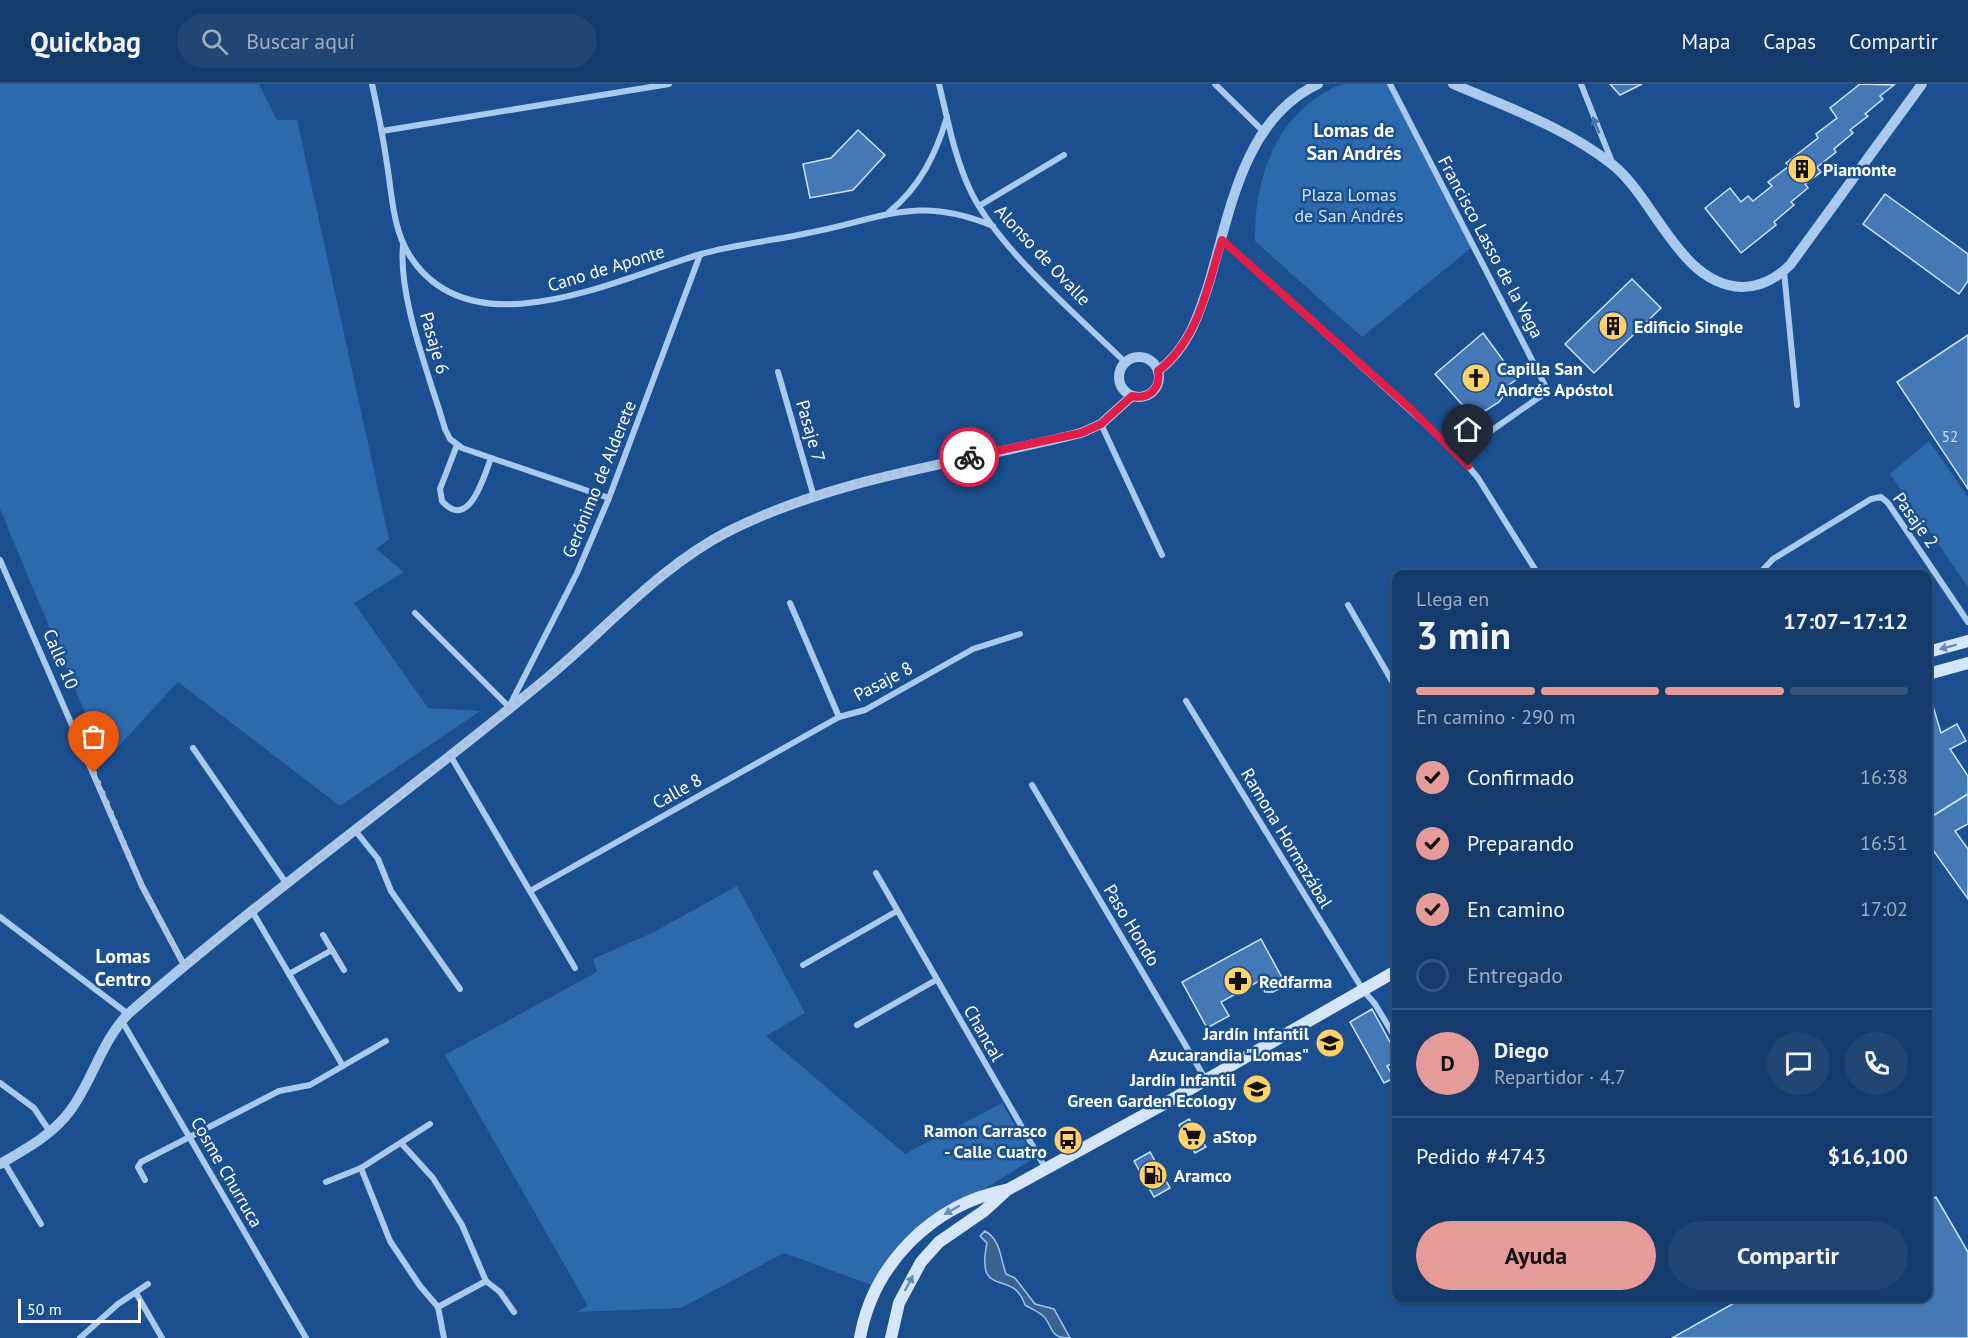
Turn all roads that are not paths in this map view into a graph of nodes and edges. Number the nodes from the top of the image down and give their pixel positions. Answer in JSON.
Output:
{"nodes":[{"id":1,"x":372,"y":84,"type":"edge"},
{"id":2,"x":669,"y":84,"type":"edge"},
{"id":3,"x":939,"y":84,"type":"edge"},
{"id":4,"x":1215,"y":84,"type":"edge"},
{"id":5,"x":1318,"y":84,"type":"edge"},
{"id":6,"x":1390,"y":84,"type":"edge"},
{"id":7,"x":1454,"y":84,"type":"edge"},
{"id":8,"x":1581,"y":84,"type":"edge"},
{"id":9,"x":1922,"y":84,"type":"edge"},
{"id":10,"x":947,"y":116,"type":"junction"},
{"id":11,"x":382,"y":131,"type":"junction"},
{"id":12,"x":1263,"y":131,"type":"junction"},
{"id":13,"x":1064,"y":155,"type":"dead end"},
{"id":14,"x":1613,"y":165,"type":"junction"},
{"id":15,"x":979,"y":206,"type":"junction"},
{"id":16,"x":889,"y":212,"type":"junction"},
{"id":17,"x":993,"y":226,"type":"junction"},
{"id":18,"x":1222,"y":240,"type":"junction"},
{"id":19,"x":403,"y":244,"type":"junction"},
{"id":20,"x":700,"y":255,"type":"junction"},
{"id":21,"x":1784,"y":271,"type":"junction"},
{"id":22,"x":1126,"y":363,"type":"junction"},
{"id":23,"x":1158,"y":371,"type":"junction"},
{"id":24,"x":778,"y":372,"type":"dead end"},
{"id":25,"x":1132,"y":396,"type":"junction"},
{"id":26,"x":1797,"y":405,"type":"dead end"},
{"id":27,"x":1101,"y":424,"type":"junction"},
{"id":28,"x":457,"y":445,"type":"junction"},
{"id":29,"x":1458,"y":454,"type":"junction"},
{"id":30,"x":491,"y":458,"type":"junction"},
{"id":31,"x":609,"y":498,"type":"junction"},
{"id":32,"x":814,"y":498,"type":"junction"},
{"id":33,"x":1162,"y":555,"type":"dead end"},
{"id":34,"x":0,"y":560,"type":"edge"},
{"id":35,"x":1536,"y":570,"type":"edge"},
{"id":36,"x":1763,"y":570,"type":"edge"},
{"id":37,"x":790,"y":603,"type":"dead end"},
{"id":38,"x":1348,"y":605,"type":"dead end"},
{"id":39,"x":415,"y":613,"type":"dead end"},
{"id":40,"x":1968,"y":622,"type":"edge"},
{"id":41,"x":1020,"y":634,"type":"dead end"},
{"id":42,"x":1968,"y":641,"type":"edge"},
{"id":43,"x":1932,"y":651,"type":"edge"},
{"id":44,"x":1968,"y":663,"type":"edge"},
{"id":45,"x":1932,"y":673,"type":"edge"},
{"id":46,"x":1392,"y":681,"type":"edge"},
{"id":47,"x":1186,"y":701,"type":"dead end"},
{"id":48,"x":509,"y":707,"type":"junction"},
{"id":49,"x":839,"y":717,"type":"junction"},
{"id":50,"x":193,"y":748,"type":"dead end"},
{"id":51,"x":450,"y":754,"type":"junction"},
{"id":52,"x":1032,"y":785,"type":"dead end"},
{"id":53,"x":354,"y":829,"type":"junction"},
{"id":54,"x":876,"y":873,"type":"dead end"},
{"id":55,"x":286,"y":883,"type":"junction"},
{"id":56,"x":530,"y":891,"type":"junction"},
{"id":57,"x":252,"y":910,"type":"junction"},
{"id":58,"x":897,"y":911,"type":"junction"},
{"id":59,"x":0,"y":917,"type":"edge"},
{"id":60,"x":323,"y":934,"type":"dead end"},
{"id":61,"x":332,"y":950,"type":"junction"},
{"id":62,"x":184,"y":965,"type":"junction"},
{"id":63,"x":803,"y":965,"type":"dead end"},
{"id":64,"x":575,"y":968,"type":"dead end"},
{"id":65,"x":344,"y":970,"type":"dead end"},
{"id":66,"x":1392,"y":973,"type":"edge"},
{"id":67,"x":289,"y":974,"type":"junction"},
{"id":68,"x":936,"y":980,"type":"junction"},
{"id":69,"x":460,"y":989,"type":"dead end"},
{"id":70,"x":1363,"y":990,"type":"junction"},
{"id":71,"x":125,"y":1017,"type":"junction"},
{"id":72,"x":857,"y":1025,"type":"dead end"},
{"id":73,"x":1392,"y":1032,"type":"edge"},
{"id":74,"x":386,"y":1041,"type":"dead end"},
{"id":75,"x":343,"y":1066,"type":"junction"},
{"id":76,"x":1206,"y":1080,"type":"junction"},
{"id":77,"x":0,"y":1083,"type":"edge"},
{"id":78,"x":430,"y":1124,"type":"dead end"},
{"id":79,"x":50,"y":1133,"type":"junction"},
{"id":80,"x":189,"y":1136,"type":"junction"},
{"id":81,"x":402,"y":1144,"type":"junction"},
{"id":82,"x":2,"y":1163,"type":"edge"},
{"id":83,"x":361,"y":1168,"type":"junction"},
{"id":84,"x":1046,"y":1169,"type":"junction"},
{"id":85,"x":145,"y":1180,"type":"dead end"},
{"id":86,"x":326,"y":1182,"type":"dead end"},
{"id":87,"x":1007,"y":1190,"type":"junction"},
{"id":88,"x":41,"y":1224,"type":"dead end"},
{"id":89,"x":486,"y":1281,"type":"junction"},
{"id":90,"x":148,"y":1284,"type":"dead end"},
{"id":91,"x":136,"y":1293,"type":"junction"},
{"id":92,"x":438,"y":1307,"type":"junction"},
{"id":93,"x":514,"y":1312,"type":"dead end"},
{"id":94,"x":80,"y":1338,"type":"edge"},
{"id":95,"x":162,"y":1338,"type":"edge"},
{"id":96,"x":306,"y":1338,"type":"edge"},
{"id":97,"x":444,"y":1338,"type":"edge"},
{"id":98,"x":860,"y":1338,"type":"edge"},
{"id":99,"x":891,"y":1338,"type":"edge"}],
"edges":[{"from":1,"to":11,"type":"street","name":"Cano de Aponte"},
{"from":2,"to":11,"type":"street"},
{"from":3,"to":10,"type":"street","name":"Alonso de Ovalle"},
{"from":4,"to":12,"type":"street"},
{"from":5,"to":12,"type":"street"},
{"from":6,"to":29,"type":"street","name":"Francisco Lasso de la Vega"},
{"from":7,"to":14,"type":"street"},
{"from":14,"to":8,"type":"street","one_way":true},
{"from":9,"to":21,"type":"street"},
{"from":10,"to":15,"type":"street","name":"Alonso de Ovalle"},
{"from":10,"to":16,"type":"street"},
{"from":11,"to":19,"type":"street","name":"Cano de Aponte"},
{"from":12,"to":18,"type":"street"},
{"from":13,"to":15,"type":"street"},
{"from":14,"to":21,"type":"street"},
{"from":15,"to":17,"type":"street","name":"Alonso de Ovalle"},
{"from":16,"to":17,"type":"street","name":"Cano de Aponte"},
{"from":16,"to":20,"type":"street","name":"Cano de Aponte"},
{"from":17,"to":22,"type":"street","name":"Alonso de Ovalle"},
{"from":18,"to":23,"type":"street"},
{"from":18,"to":29,"type":"street"},
{"from":19,"to":20,"type":"street","name":"Cano de Aponte"},
{"from":19,"to":28,"type":"street","name":"Pasaje 6"},
{"from":20,"to":31,"type":"street","name":"Gerónimo de Alderete"},
{"from":21,"to":26,"type":"street"},
{"from":22,"to":23,"type":"street"},
{"from":22,"to":25,"type":"street"},
{"from":23,"to":25,"type":"street"},
{"from":24,"to":32,"type":"street","name":"Pasaje 7"},
{"from":25,"to":27,"type":"street"},
{"from":27,"to":32,"type":"street"},
{"from":27,"to":33,"type":"street"},
{"from":28,"to":30,"type":"street"},
{"from":28,"to":30,"type":"street"},
{"from":29,"to":35,"type":"street"},
{"from":30,"to":31,"type":"street"},
{"from":31,"to":48,"type":"street","name":"Gerónimo de Alderete"},
{"from":32,"to":48,"type":"street"},
{"from":34,"to":62,"type":"street","name":"Calle 10"},
{"from":36,"to":40,"type":"street","name":"Pasaje 2"},
{"from":37,"to":49,"type":"street","name":"Pasaje 8"},
{"from":38,"to":46,"type":"street"},
{"from":39,"to":48,"type":"street"},
{"from":41,"to":49,"type":"street","name":"Pasaje 8"},
{"from":42,"to":43,"type":"main road","one_way":true},
{"from":44,"to":45,"type":"main road"},
{"from":47,"to":70,"type":"street","name":"Ramona Hormazábal"},
{"from":48,"to":51,"type":"street"},
{"from":49,"to":56,"type":"street","name":"Calle 8"},
{"from":50,"to":55,"type":"street"},
{"from":51,"to":53,"type":"street"},
{"from":51,"to":56,"type":"street"},
{"from":52,"to":76,"type":"street","name":"Paso Hondo"},
{"from":53,"to":55,"type":"street"},
{"from":53,"to":69,"type":"street"},
{"from":54,"to":58,"type":"street","name":"Chancal"},
{"from":55,"to":57,"type":"street"},
{"from":56,"to":64,"type":"street"},
{"from":57,"to":62,"type":"street"},
{"from":57,"to":67,"type":"street"},
{"from":58,"to":63,"type":"street"},
{"from":58,"to":68,"type":"street","name":"Chancal"},
{"from":59,"to":71,"type":"street","name":"Cosme Churruca"},
{"from":60,"to":61,"type":"street"},
{"from":61,"to":65,"type":"street"},
{"from":61,"to":67,"type":"street"},
{"from":62,"to":71,"type":"street"},
{"from":66,"to":70,"type":"main road"},
{"from":67,"to":75,"type":"street"},
{"from":68,"to":72,"type":"street"},
{"from":68,"to":84,"type":"street","name":"Chancal"},
{"from":70,"to":73,"type":"street","name":"Ramona Hormazábal"},
{"from":70,"to":76,"type":"main road"},
{"from":71,"to":79,"type":"street"},
{"from":71,"to":80,"type":"street","name":"Cosme Churruca"},
{"from":74,"to":75,"type":"street"},
{"from":75,"to":80,"type":"street"},
{"from":76,"to":84,"type":"main road"},
{"from":77,"to":79,"type":"street"},
{"from":78,"to":81,"type":"street"},
{"from":79,"to":82,"type":"street"},
{"from":80,"to":85,"type":"street"},
{"from":80,"to":96,"type":"street","name":"Cosme Churruca"},
{"from":81,"to":83,"type":"street"},
{"from":81,"to":89,"type":"street"},
{"from":82,"to":88,"type":"street"},
{"from":83,"to":86,"type":"street"},
{"from":83,"to":92,"type":"street"},
{"from":84,"to":87,"type":"main road"},
{"from":87,"to":98,"type":"main road","one_way":true},
{"from":99,"to":87,"type":"main road","one_way":true},
{"from":89,"to":92,"type":"street"},
{"from":89,"to":93,"type":"street"},
{"from":90,"to":91,"type":"street"},
{"from":91,"to":94,"type":"street"},
{"from":91,"to":95,"type":"street"},
{"from":92,"to":97,"type":"street"}]}
